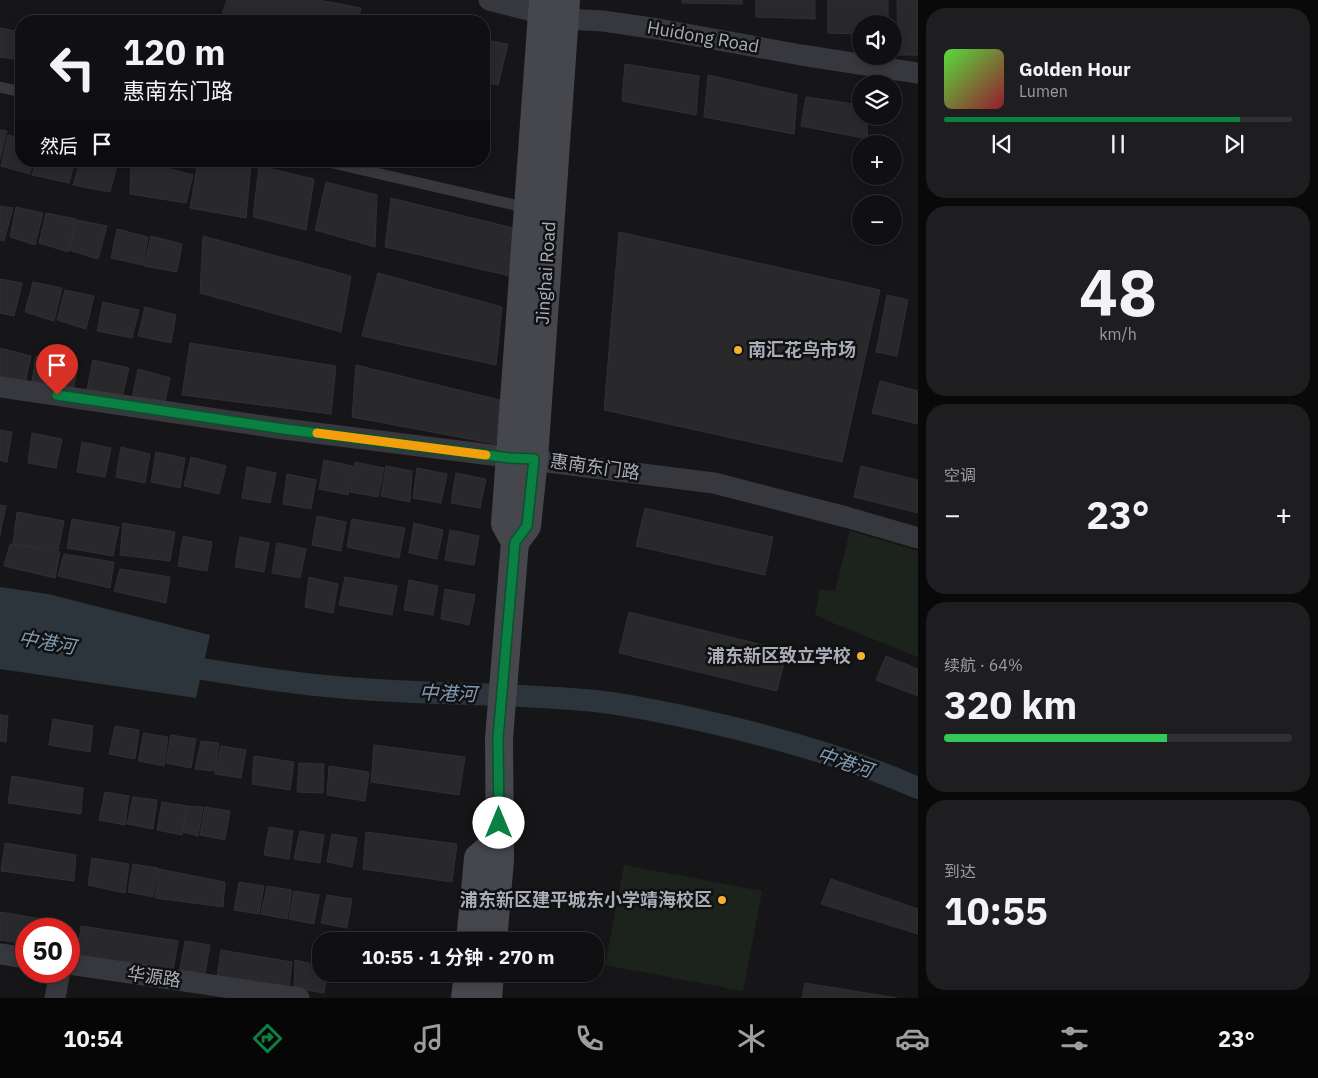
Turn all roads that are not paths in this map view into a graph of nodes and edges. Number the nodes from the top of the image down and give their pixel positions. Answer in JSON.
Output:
{"nodes":[{"id":1,"x":489,"y":0,"type":"edge"},
{"id":2,"x":554,"y":8,"type":"edge"},
{"id":3,"x":918,"y":73,"type":"edge"},
{"id":4,"x":0,"y":87,"type":"edge"},
{"id":5,"x":15,"y":91,"type":"edge"},
{"id":6,"x":350,"y":167,"type":"edge"},
{"id":7,"x":528,"y":208,"type":"junction"},
{"id":8,"x":0,"y":387,"type":"edge"},
{"id":9,"x":522,"y":459,"type":"junction"},
{"id":10,"x":918,"y":538,"type":"edge"},
{"id":11,"x":499,"y":840,"type":"junction"},
{"id":12,"x":471,"y":932,"type":"edge"},
{"id":13,"x":494,"y":932,"type":"edge"},
{"id":14,"x":0,"y":954,"type":"edge"},
{"id":15,"x":15,"y":956,"type":"edge"},
{"id":16,"x":80,"y":966,"type":"edge"},
{"id":17,"x":467,"y":982,"type":"edge"},
{"id":18,"x":489,"y":982,"type":"edge"},
{"id":19,"x":58,"y":983,"type":"edge"},
{"id":20,"x":55,"y":998,"type":"edge"},
{"id":21,"x":299,"y":998,"type":"edge"},
{"id":22,"x":465,"y":998,"type":"edge"},
{"id":23,"x":488,"y":998,"type":"edge"}],
"edges":[{"from":1,"to":2,"type":"street","name":"Huidong Road"},
{"from":2,"to":3,"type":"street","name":"Huidong Road"},
{"from":2,"to":7,"type":"main road","name":"Jinghai Road"},
{"from":2,"to":9,"type":"main road","name":"Jinghai Road"},
{"from":4,"to":5,"type":"lane"},
{"from":6,"to":7,"type":"lane"},
{"from":7,"to":9,"type":"main road","name":"Jinghai Road"},
{"from":8,"to":9,"type":"street","name":"惠南东门路"},
{"from":9,"to":10,"type":"street","name":"惠南东门路"},
{"from":9,"to":11,"type":"main road","name":"Jinghai Road"},
{"from":11,"to":12,"type":"main road"},
{"from":11,"to":13,"type":"main road","name":"Jinghai Road"},
{"from":14,"to":15,"type":"street"},
{"from":16,"to":21,"type":"street","name":"华源路"},
{"from":17,"to":22,"type":"main road"},
{"from":18,"to":23,"type":"main road"},
{"from":19,"to":20,"type":"street"}]}
